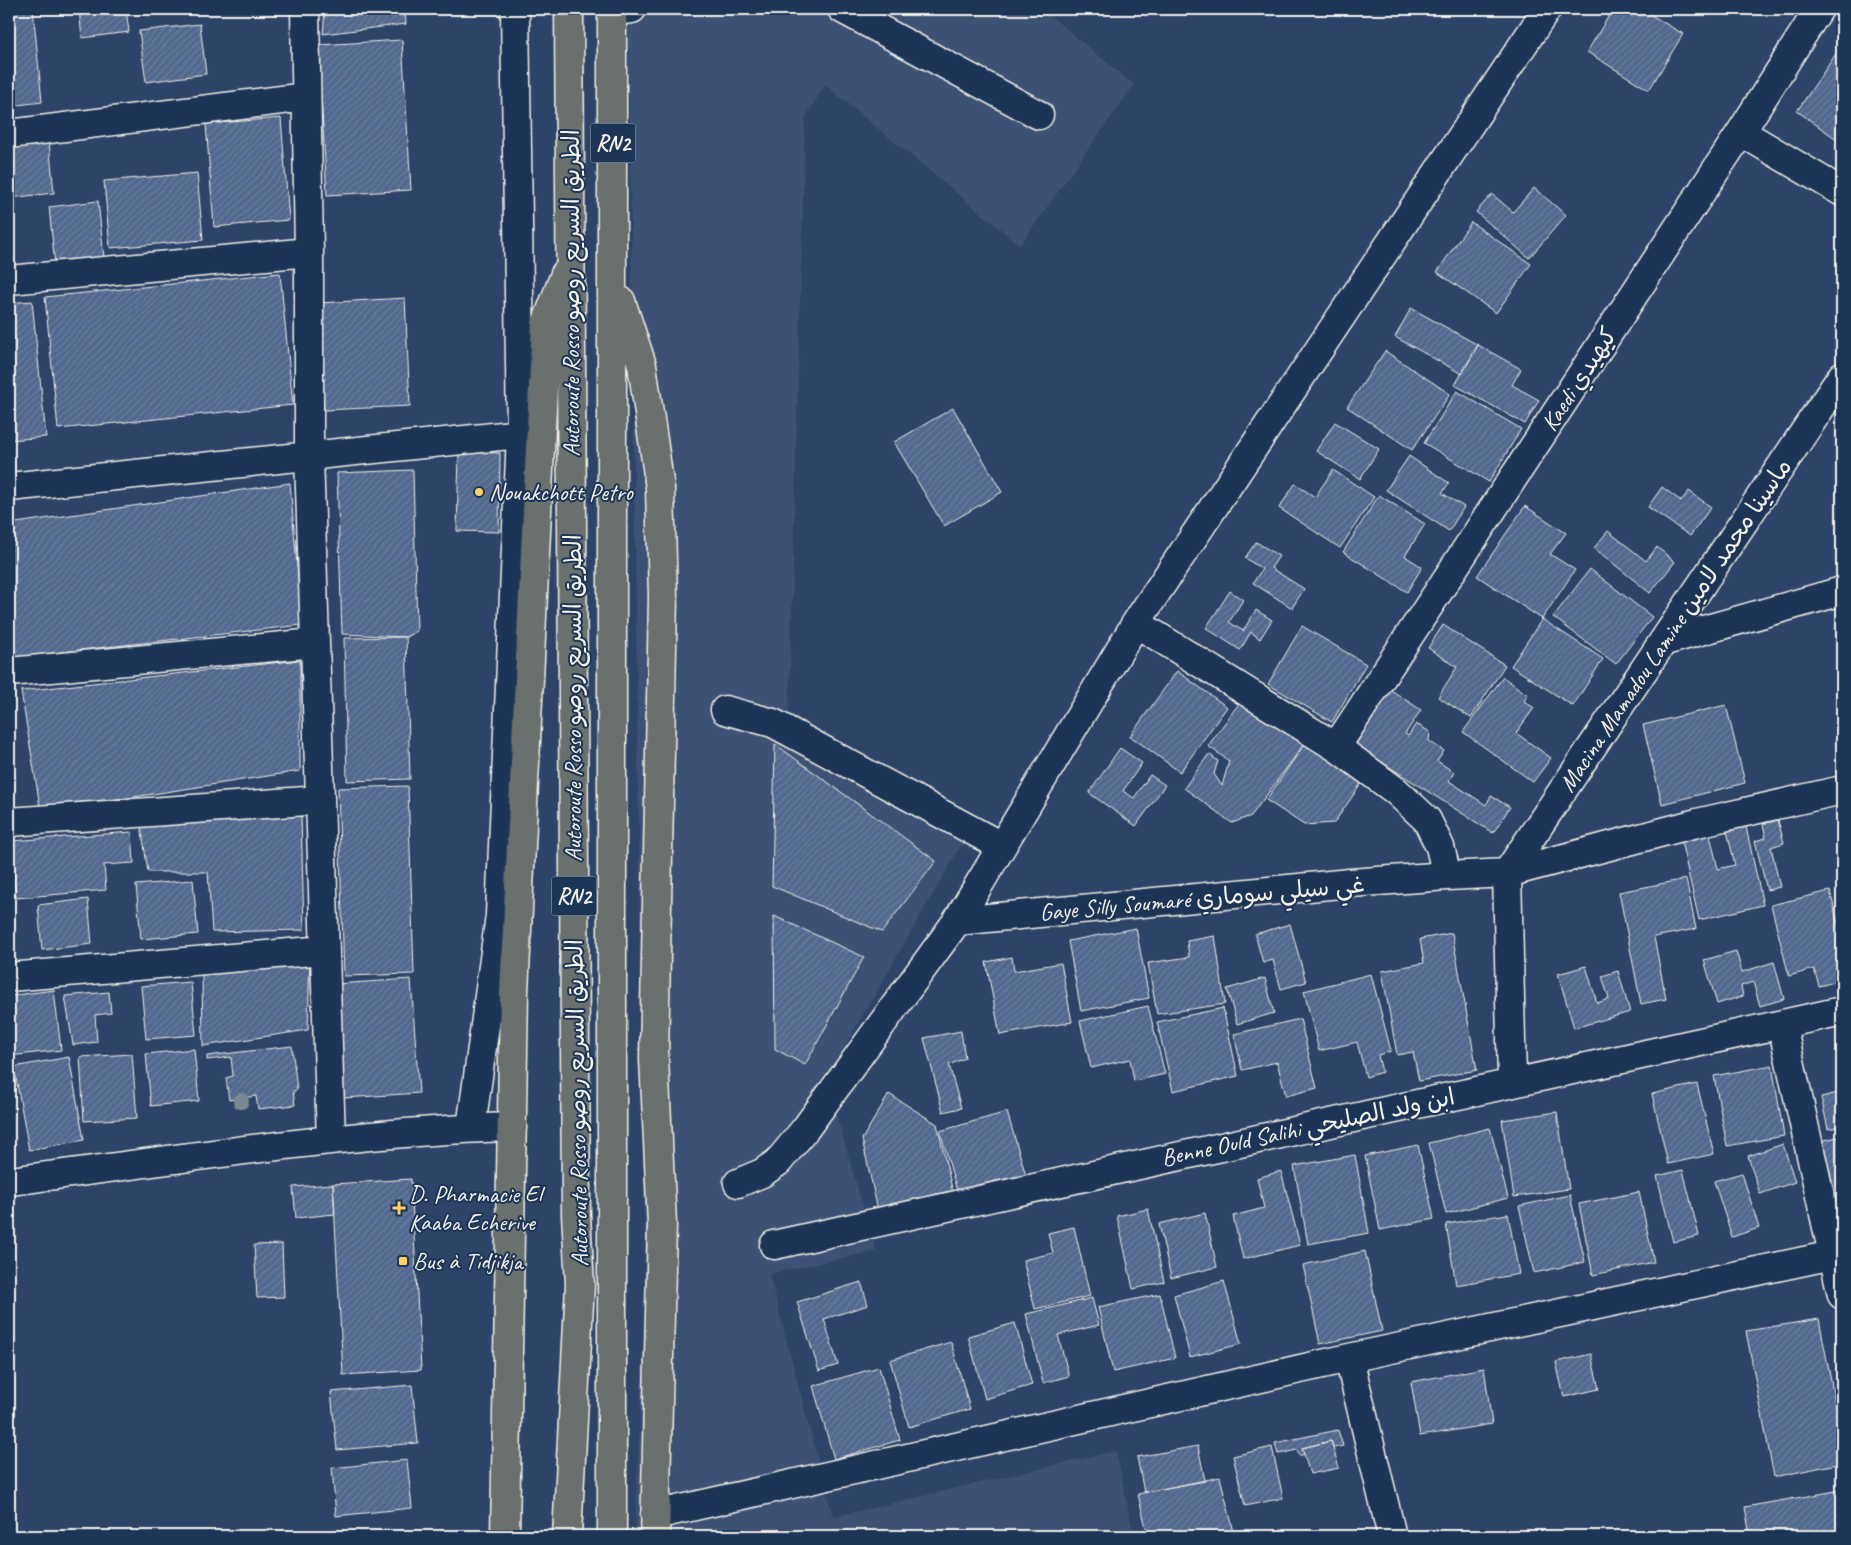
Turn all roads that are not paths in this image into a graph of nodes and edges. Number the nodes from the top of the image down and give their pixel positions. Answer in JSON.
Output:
{"nodes":[{"id":1,"x":305,"y":9,"type":"edge"},
{"id":2,"x":514,"y":9,"type":"edge"},
{"id":3,"x":569,"y":9,"type":"edge"},
{"id":4,"x":619,"y":9,"type":"edge"},
{"id":5,"x":842,"y":9,"type":"edge"},
{"id":6,"x":1547,"y":9,"type":"edge"},
{"id":7,"x":1819,"y":9,"type":"edge"},
{"id":8,"x":306,"y":96,"type":"junction"},
{"id":9,"x":1039,"y":115,"type":"dead end"},
{"id":10,"x":1742,"y":132,"type":"junction"},
{"id":11,"x":9,"y":134,"type":"edge"},
{"id":12,"x":1842,"y":192,"type":"edge"},
{"id":13,"x":309,"y":252,"type":"junction"},
{"id":14,"x":571,"y":256,"type":"junction"},
{"id":15,"x":614,"y":278,"type":"junction"},
{"id":16,"x":9,"y":280,"type":"edge"},
{"id":17,"x":1842,"y":376,"type":"edge"},
{"id":18,"x":520,"y":434,"type":"junction"},
{"id":19,"x":308,"y":456,"type":"junction"},
{"id":20,"x":9,"y":487,"type":"edge"},
{"id":21,"x":1842,"y":591,"type":"edge"},
{"id":22,"x":1136,"y":623,"type":"junction"},
{"id":23,"x":1665,"y":640,"type":"junction"},
{"id":24,"x":315,"y":643,"type":"junction"},
{"id":25,"x":9,"y":672,"type":"edge"},
{"id":26,"x":725,"y":710,"type":"dead end"},
{"id":27,"x":1336,"y":747,"type":"junction"},
{"id":28,"x":1842,"y":790,"type":"edge"},
{"id":29,"x":320,"y":800,"type":"junction"},
{"id":30,"x":9,"y":822,"type":"edge"},
{"id":31,"x":1002,"y":846,"type":"junction"},
{"id":32,"x":1507,"y":873,"type":"junction"},
{"id":33,"x":1447,"y":876,"type":"junction"},
{"id":34,"x":957,"y":921,"type":"junction"},
{"id":35,"x":324,"y":950,"type":"junction"},
{"id":36,"x":9,"y":977,"type":"edge"},
{"id":37,"x":1842,"y":1011,"type":"edge"},
{"id":38,"x":1782,"y":1024,"type":"junction"},
{"id":39,"x":1512,"y":1082,"type":"junction"},
{"id":40,"x":512,"y":1127,"type":"junction"},
{"id":41,"x":471,"y":1128,"type":"junction"},
{"id":42,"x":331,"y":1140,"type":"junction"},
{"id":43,"x":9,"y":1181,"type":"edge"},
{"id":44,"x":738,"y":1183,"type":"dead end"},
{"id":45,"x":774,"y":1245,"type":"dead end"},
{"id":46,"x":1838,"y":1254,"type":"edge"},
{"id":47,"x":1842,"y":1295,"type":"edge"},
{"id":48,"x":1349,"y":1358,"type":"junction"},
{"id":49,"x":655,"y":1526,"type":"edge"},
{"id":50,"x":505,"y":1536,"type":"edge"},
{"id":51,"x":567,"y":1536,"type":"edge"},
{"id":52,"x":612,"y":1536,"type":"edge"},
{"id":53,"x":1392,"y":1536,"type":"edge"}],
"edges":[{"from":1,"to":8,"type":"street"},
{"from":2,"to":18,"type":"street"},
{"from":3,"to":14,"type":"highway","name":"Autoroute Rosso الطريق السريع روصو","number":"RN2"},
{"from":4,"to":15,"type":"highway","name":"Autoroute Rosso الطريق السريع روصو","number":"RN2"},
{"from":5,"to":9,"type":"street"},
{"from":6,"to":22,"type":"street"},
{"from":7,"to":10,"type":"street","name":"Kaedi كيهيدي"},
{"from":8,"to":11,"type":"street"},
{"from":8,"to":13,"type":"street"},
{"from":10,"to":12,"type":"street"},
{"from":10,"to":27,"type":"street","name":"Kaedi كيهيدي"},
{"from":13,"to":16,"type":"street"},
{"from":13,"to":19,"type":"street"},
{"from":14,"to":40,"type":"highway"},
{"from":14,"to":51,"type":"highway","name":"Autoroute Rosso الطريق السريع روصو","number":"RN2"},
{"from":15,"to":49,"type":"highway"},
{"from":15,"to":52,"type":"highway","name":"Autoroute Rosso الطريق السريع روصو","number":"RN2"},
{"from":17,"to":23,"type":"street","name":"Macina Mamadou Lamine ماسينا محمد لامين"},
{"from":18,"to":19,"type":"street"},
{"from":18,"to":41,"type":"street"},
{"from":19,"to":20,"type":"street"},
{"from":19,"to":24,"type":"street"},
{"from":21,"to":23,"type":"street"},
{"from":22,"to":27,"type":"street"},
{"from":22,"to":31,"type":"street"},
{"from":23,"to":32,"type":"street","name":"Macina Mamadou Lamine ماسينا محمد لامين"},
{"from":24,"to":25,"type":"street"},
{"from":24,"to":29,"type":"street"},
{"from":26,"to":31,"type":"street"},
{"from":27,"to":33,"type":"street"},
{"from":28,"to":32,"type":"street"},
{"from":29,"to":30,"type":"street"},
{"from":29,"to":35,"type":"street"},
{"from":31,"to":34,"type":"street"},
{"from":32,"to":33,"type":"street","name":"Gaye Silly Soumaré غي سيلي سوماري"},
{"from":32,"to":39,"type":"street"},
{"from":33,"to":34,"type":"street","name":"Gaye Silly Soumaré غي سيلي سوماري"},
{"from":34,"to":44,"type":"street"},
{"from":35,"to":36,"type":"street"},
{"from":35,"to":42,"type":"street"},
{"from":37,"to":38,"type":"street","name":"Benne Ould Salihi ابن ولد الصليحي"},
{"from":38,"to":39,"type":"street","name":"Benne Ould Salihi ابن ولد الصليحي"},
{"from":38,"to":46,"type":"street"},
{"from":39,"to":45,"type":"street","name":"Benne Ould Salihi ابن ولد الصليحي"},
{"from":40,"to":41,"type":"street"},
{"from":40,"to":50,"type":"highway"},
{"from":41,"to":42,"type":"street"},
{"from":42,"to":43,"type":"street"},
{"from":46,"to":47,"type":"street"},
{"from":46,"to":48,"type":"street"},
{"from":48,"to":49,"type":"street"},
{"from":48,"to":53,"type":"street"}]}
